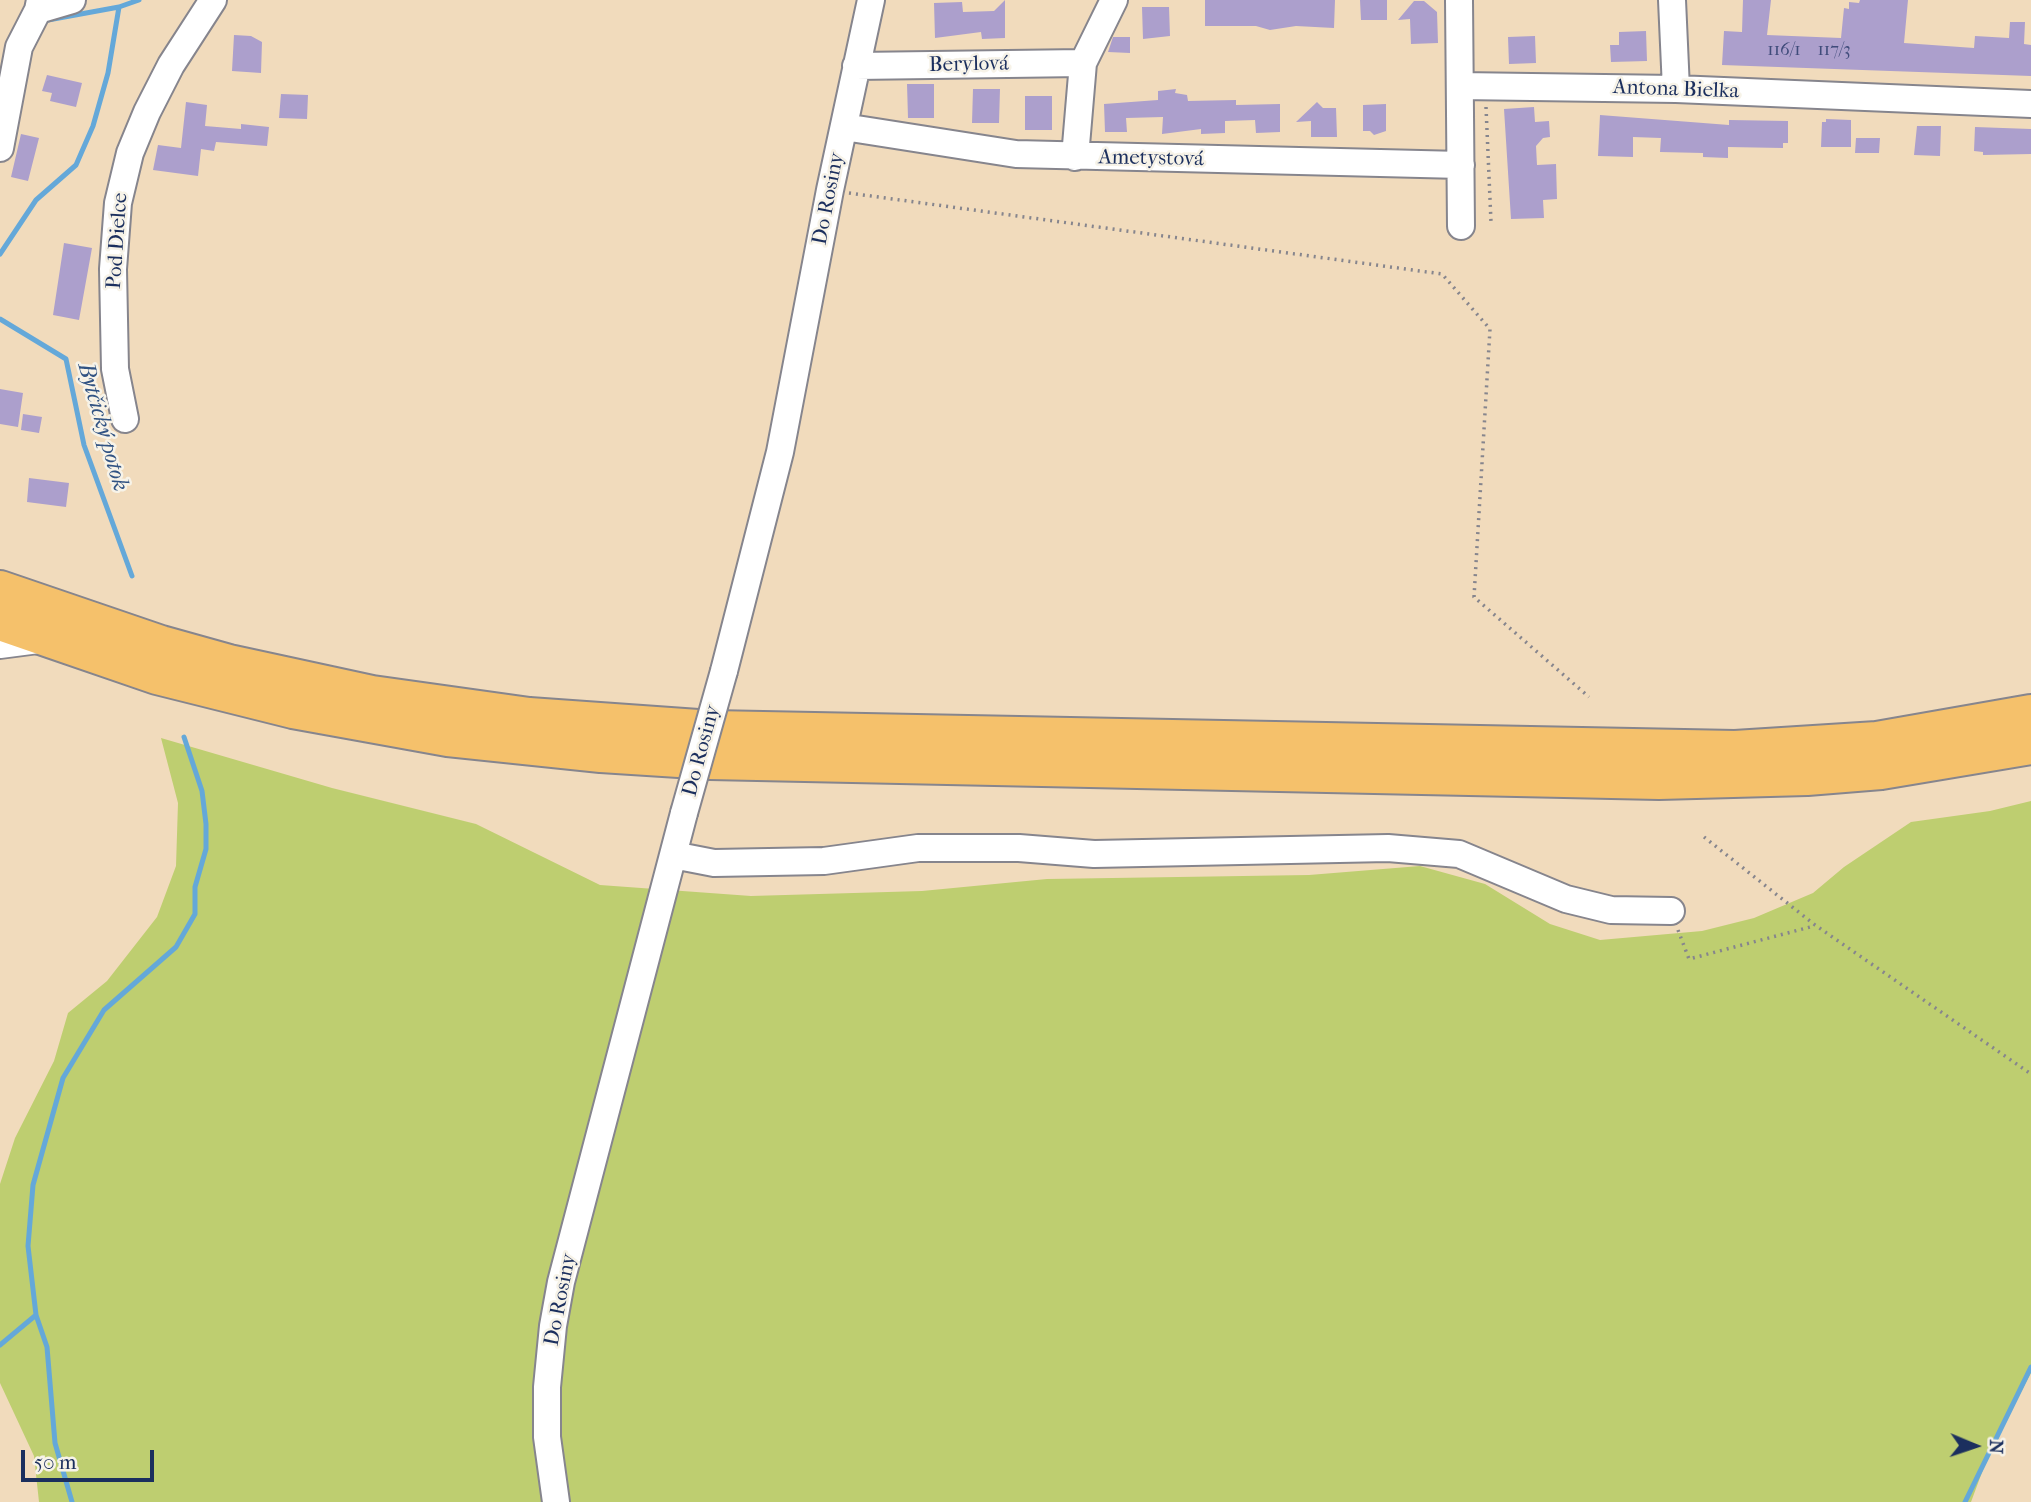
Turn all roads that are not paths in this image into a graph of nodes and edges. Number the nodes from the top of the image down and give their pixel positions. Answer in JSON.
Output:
{"nodes":[{"id":1,"x":72,"y":0,"type":"edge"},
{"id":2,"x":213,"y":0,"type":"edge"},
{"id":3,"x":872,"y":0,"type":"edge"},
{"id":4,"x":1114,"y":0,"type":"edge"},
{"id":5,"x":1459,"y":0,"type":"edge"},
{"id":6,"x":1672,"y":0,"type":"edge"},
{"id":7,"x":39,"y":5,"type":"edge"},
{"id":8,"x":9,"y":47,"type":"edge"},
{"id":9,"x":1083,"y":63,"type":"junction"},
{"id":10,"x":856,"y":66,"type":"junction"},
{"id":11,"x":1460,"y":86,"type":"junction"},
{"id":12,"x":1675,"y":89,"type":"junction"},
{"id":13,"x":2031,"y":104,"type":"edge"},
{"id":14,"x":844,"y":127,"type":"junction"},
{"id":15,"x":0,"y":148,"type":"edge"},
{"id":16,"x":1075,"y":157,"type":"junction"},
{"id":17,"x":1461,"y":165,"type":"junction"},
{"id":18,"x":1461,"y":226,"type":"dead end"},
{"id":19,"x":125,"y":419,"type":"dead end"},
{"id":20,"x":0,"y":590,"type":"edge"},
{"id":21,"x":0,"y":621,"type":"edge"},
{"id":22,"x":47,"y":639,"type":"junction"},
{"id":23,"x":0,"y":645,"type":"edge"},
{"id":24,"x":2031,"y":714,"type":"edge"},
{"id":25,"x":2031,"y":744,"type":"edge"},
{"id":26,"x":673,"y":855,"type":"junction"},
{"id":27,"x":1671,"y":911,"type":"road end"},
{"id":28,"x":556,"y":1502,"type":"edge"}],
"edges":[{"from":1,"to":7,"type":"street"},
{"from":2,"to":19,"type":"street","name":"Pod Dielce"},
{"from":3,"to":10,"type":"street","name":"Do Rosiny"},
{"from":4,"to":9,"type":"street"},
{"from":5,"to":11,"type":"street"},
{"from":6,"to":12,"type":"street"},
{"from":7,"to":8,"type":"street"},
{"from":8,"to":15,"type":"street"},
{"from":9,"to":10,"type":"street","name":"Berylová"},
{"from":9,"to":16,"type":"street"},
{"from":10,"to":14,"type":"street","name":"Do Rosiny"},
{"from":11,"to":12,"type":"street","name":"Antona Bielka"},
{"from":11,"to":17,"type":"street"},
{"from":12,"to":13,"type":"street","name":"Antona Bielka"},
{"from":14,"to":16,"type":"street","name":"Ametystová"},
{"from":14,"to":26,"type":"street","name":"Do Rosiny","bridge":true},
{"from":16,"to":17,"type":"street","name":"Ametystová"},
{"from":17,"to":18,"type":"street"},
{"from":20,"to":24,"type":"highway"},
{"from":21,"to":22,"type":"highway"},
{"from":22,"to":23,"type":"street"},
{"from":22,"to":25,"type":"highway"},
{"from":26,"to":27,"type":"street"},
{"from":26,"to":28,"type":"street","name":"Do Rosiny"}]}
